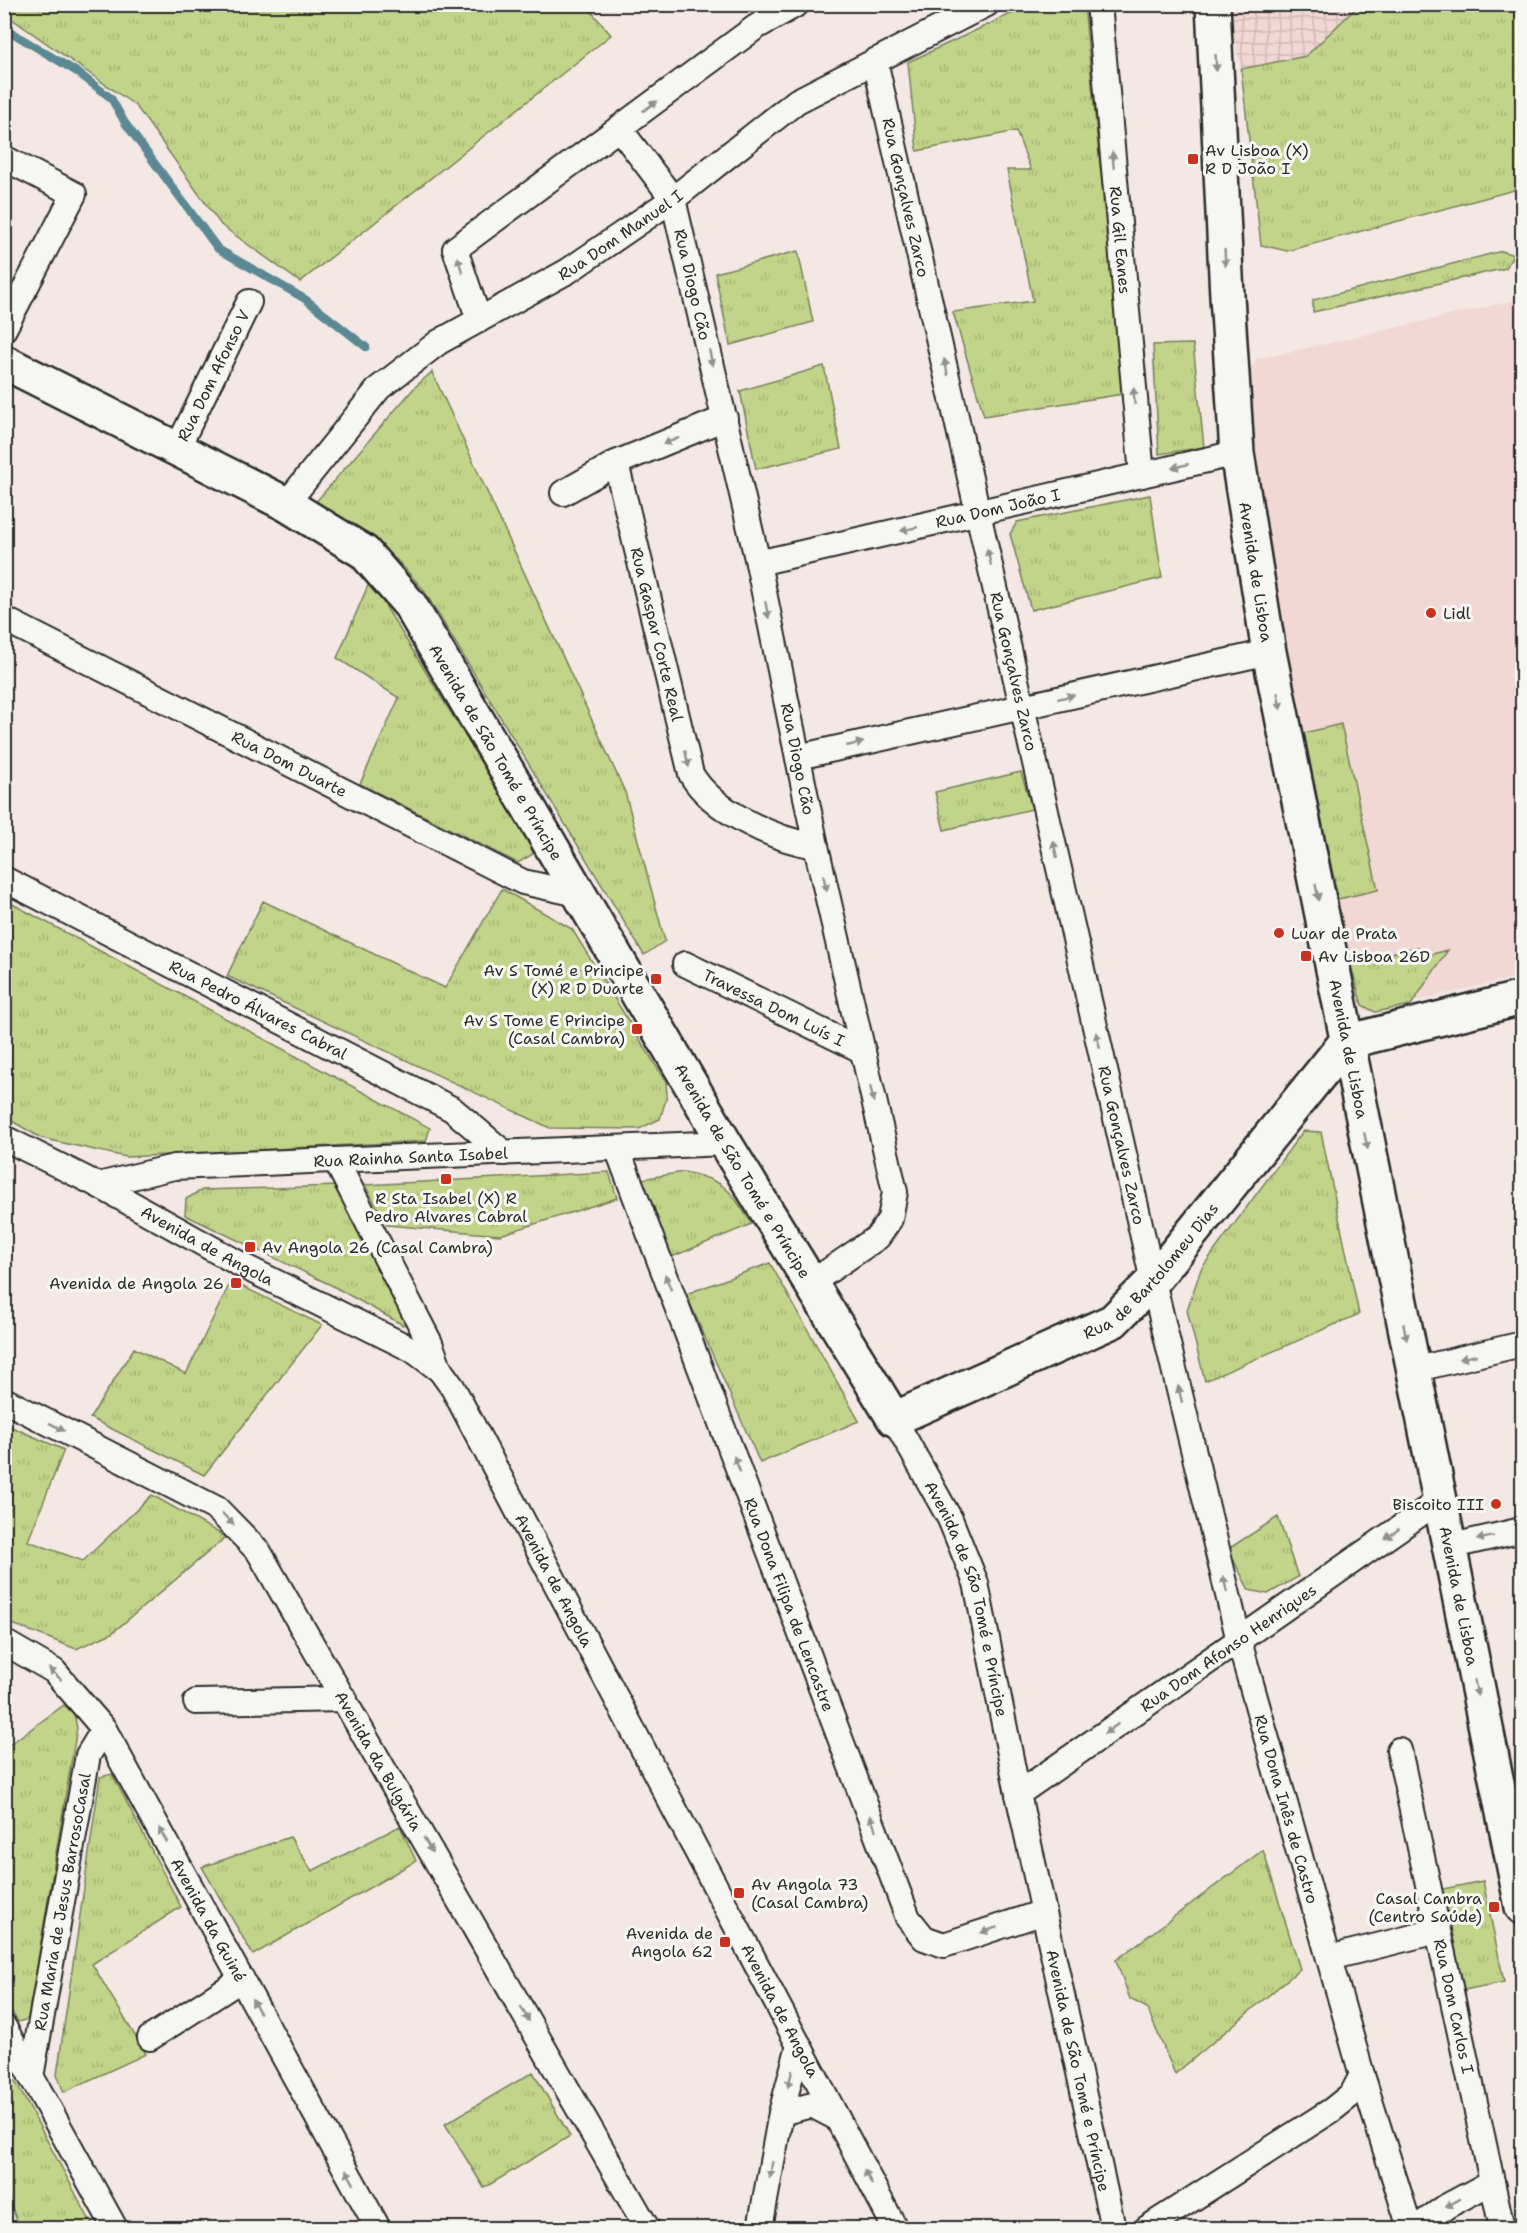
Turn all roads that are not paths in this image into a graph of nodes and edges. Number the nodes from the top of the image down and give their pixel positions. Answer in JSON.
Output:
{"nodes":[{"id":1,"x":797,"y":4,"type":"edge"},
{"id":2,"x":987,"y":4,"type":"edge"},
{"id":3,"x":1099,"y":4,"type":"edge"},
{"id":4,"x":1213,"y":4,"type":"edge"},
{"id":5,"x":875,"y":61,"type":"junction"},
{"id":6,"x":619,"y":128,"type":"junction"},
{"id":7,"x":4,"y":158,"type":"edge"},
{"id":8,"x":673,"y":199,"type":"junction"},
{"id":9,"x":249,"y":302,"type":"dead end"},
{"id":10,"x":478,"y":320,"type":"junction"},
{"id":11,"x":4,"y":328,"type":"edge"},
{"id":12,"x":4,"y":362,"type":"edge"},
{"id":13,"x":725,"y":418,"type":"junction"},
{"id":14,"x":177,"y":449,"type":"junction"},
{"id":15,"x":1238,"y":453,"type":"junction"},
{"id":16,"x":616,"y":463,"type":"junction"},
{"id":17,"x":1142,"y":475,"type":"junction"},
{"id":18,"x":562,"y":493,"type":"dead end"},
{"id":19,"x":286,"y":504,"type":"junction"},
{"id":20,"x":979,"y":513,"type":"junction"},
{"id":21,"x":758,"y":563,"type":"junction"},
{"id":22,"x":4,"y":619,"type":"edge"},
{"id":23,"x":1269,"y":652,"type":"junction"},
{"id":24,"x":1023,"y":707,"type":"junction"},
{"id":25,"x":798,"y":757,"type":"junction"},
{"id":26,"x":816,"y":846,"type":"junction"},
{"id":27,"x":4,"y":879,"type":"edge"},
{"id":28,"x":578,"y":894,"type":"junction"},
{"id":29,"x":685,"y":964,"type":"dead end"},
{"id":30,"x":1522,"y":998,"type":"edge"},
{"id":31,"x":1346,"y":1042,"type":"junction"},
{"id":32,"x":863,"y":1051,"type":"junction"},
{"id":33,"x":4,"y":1138,"type":"edge"},
{"id":34,"x":725,"y":1143,"type":"junction"},
{"id":35,"x":617,"y":1148,"type":"junction"},
{"id":36,"x":504,"y":1153,"type":"junction"},
{"id":37,"x":336,"y":1161,"type":"junction"},
{"id":38,"x":98,"y":1185,"type":"junction"},
{"id":39,"x":1153,"y":1281,"type":"junction"},
{"id":40,"x":811,"y":1283,"type":"junction"},
{"id":41,"x":1522,"y":1344,"type":"edge"},
{"id":42,"x":440,"y":1370,"type":"junction"},
{"id":43,"x":1413,"y":1370,"type":"junction"},
{"id":44,"x":4,"y":1400,"type":"edge"},
{"id":45,"x":894,"y":1419,"type":"junction"},
{"id":46,"x":1440,"y":1500,"type":"junction"},
{"id":47,"x":1522,"y":1530,"type":"edge"},
{"id":48,"x":1448,"y":1547,"type":"junction"},
{"id":49,"x":1239,"y":1641,"type":"junction"},
{"id":50,"x":4,"y":1642,"type":"edge"},
{"id":51,"x":345,"y":1699,"type":"junction"},
{"id":52,"x":196,"y":1702,"type":"dead end"},
{"id":53,"x":104,"y":1729,"type":"junction"},
{"id":54,"x":1399,"y":1750,"type":"dead end"},
{"id":55,"x":1018,"y":1794,"type":"junction"},
{"id":56,"x":1515,"y":1841,"type":"edge"},
{"id":57,"x":1522,"y":1907,"type":"edge"},
{"id":58,"x":1044,"y":1912,"type":"junction"},
{"id":59,"x":1437,"y":1931,"type":"junction"},
{"id":60,"x":1329,"y":1958,"type":"junction"},
{"id":61,"x":242,"y":1979,"type":"junction"},
{"id":62,"x":4,"y":2027,"type":"edge"},
{"id":63,"x":150,"y":2038,"type":"dead end"},
{"id":64,"x":799,"y":2045,"type":"junction"},
{"id":65,"x":1362,"y":2074,"type":"junction"},
{"id":66,"x":31,"y":2077,"type":"junction"},
{"id":67,"x":781,"y":2113,"type":"junction"},
{"id":68,"x":837,"y":2118,"type":"junction"},
{"id":69,"x":1492,"y":2182,"type":"junction"},
{"id":70,"x":115,"y":2229,"type":"edge"},
{"id":71,"x":378,"y":2229,"type":"edge"},
{"id":72,"x":647,"y":2229,"type":"edge"},
{"id":73,"x":760,"y":2229,"type":"edge"},
{"id":74,"x":895,"y":2229,"type":"edge"},
{"id":75,"x":1113,"y":2229,"type":"edge"},
{"id":76,"x":1147,"y":2229,"type":"edge"},
{"id":77,"x":1410,"y":2229,"type":"edge"},
{"id":78,"x":1416,"y":2229,"type":"edge"},
{"id":79,"x":1502,"y":2229,"type":"edge"}],
"edges":[{"from":6,"to":1,"type":"street","one_way":true},
{"from":2,"to":5,"type":"street","name":"Rua Dom Manuel I"},
{"from":17,"to":3,"type":"street","name":"Rua Gil Eanes","one_way":true},
{"from":4,"to":15,"type":"street","name":"Avenida de Lisboa","one_way":true},
{"from":5,"to":8,"type":"street","name":"Rua Dom Manuel I"},
{"from":20,"to":5,"type":"street","name":"Rua Gonçalves Zarco","one_way":true},
{"from":6,"to":8,"type":"street"},
{"from":10,"to":6,"type":"street","one_way":true},
{"from":7,"to":11,"type":"street"},
{"from":8,"to":10,"type":"street","name":"Rua Dom Manuel I"},
{"from":8,"to":13,"type":"street","name":"Rua Diogo Cão","one_way":true},
{"from":9,"to":14,"type":"street","name":"Rua Dom Afonso V"},
{"from":10,"to":19,"type":"street","name":"Rua Dom Manuel I"},
{"from":12,"to":14,"type":"street","name":"Avenida de São Tomé e Príncipe"},
{"from":13,"to":16,"type":"street","one_way":true},
{"from":13,"to":21,"type":"street","name":"Rua Diogo Cão"},
{"from":14,"to":19,"type":"street","name":"Avenida de São Tomé e Príncipe"},
{"from":15,"to":17,"type":"street","name":"Rua Dom João I","one_way":true},
{"from":15,"to":23,"type":"street","name":"Avenida de Lisboa"},
{"from":16,"to":18,"type":"street"},
{"from":16,"to":26,"type":"street","name":"Rua Gaspar Corte Real","one_way":true},
{"from":17,"to":20,"type":"street","name":"Rua Dom João I"},
{"from":19,"to":28,"type":"street","name":"Avenida de São Tomé e Príncipe"},
{"from":20,"to":21,"type":"street","name":"Rua Dom João I","one_way":true},
{"from":24,"to":20,"type":"street","name":"Rua Gonçalves Zarco","one_way":true},
{"from":21,"to":25,"type":"street","name":"Rua Diogo Cão","one_way":true},
{"from":22,"to":28,"type":"street","name":"Rua Dom Duarte"},
{"from":24,"to":23,"type":"street","one_way":true},
{"from":23,"to":31,"type":"street","name":"Avenida de Lisboa","one_way":true},
{"from":25,"to":24,"type":"street","one_way":true},
{"from":39,"to":24,"type":"street","name":"Rua Gonçalves Zarco","one_way":true},
{"from":25,"to":26,"type":"street","name":"Rua Diogo Cão"},
{"from":26,"to":32,"type":"street","name":"Rua Diogo Cão","one_way":true},
{"from":27,"to":36,"type":"street","name":"Rua Pedro Álvares Cabral"},
{"from":28,"to":34,"type":"street","name":"Avenida de São Tomé e Príncipe"},
{"from":29,"to":32,"type":"street","name":"Travessa Dom Luís I"},
{"from":30,"to":31,"type":"street"},
{"from":31,"to":39,"type":"street","name":"Rua de Bartolomeu Dias"},
{"from":31,"to":43,"type":"street","name":"Avenida de Lisboa","one_way":true},
{"from":32,"to":40,"type":"street","name":"Rua Diogo Cão","one_way":true},
{"from":33,"to":38,"type":"street","name":"Avenida de Angola"},
{"from":34,"to":35,"type":"street","name":"Rua Rainha Santa Isabel"},
{"from":34,"to":40,"type":"street","name":"Avenida de São Tomé e Príncipe"},
{"from":35,"to":36,"type":"street","name":"Rua Rainha Santa Isabel"},
{"from":58,"to":35,"type":"street","name":"Rua Dona Filipa de Lencastre","one_way":true},
{"from":36,"to":37,"type":"street","name":"Rua Rainha Santa Isabel"},
{"from":37,"to":38,"type":"street","name":"Rua Rainha Santa Isabel"},
{"from":37,"to":42,"type":"street"},
{"from":38,"to":42,"type":"street","name":"Avenida de Angola"},
{"from":39,"to":45,"type":"street","name":"Rua de Bartolomeu Dias"},
{"from":49,"to":39,"type":"street","name":"Rua Dona Inês de Castro","one_way":true},
{"from":40,"to":45,"type":"street","name":"Avenida de São Tomé e Príncipe"},
{"from":41,"to":43,"type":"street","one_way":true},
{"from":42,"to":64,"type":"street","name":"Avenida de Angola"},
{"from":43,"to":46,"type":"street","name":"Avenida de Lisboa"},
{"from":44,"to":51,"type":"street","name":"Avenida da Bulgária","one_way":true},
{"from":45,"to":55,"type":"street","name":"Avenida de São Tomé e Príncipe"},
{"from":46,"to":48,"type":"street","name":"Avenida de Lisboa"},
{"from":46,"to":49,"type":"street","name":"Rua Dom Afonso Henriques","one_way":true},
{"from":47,"to":48,"type":"street","one_way":true},
{"from":48,"to":56,"type":"street","name":"Avenida de Lisboa","one_way":true},
{"from":49,"to":55,"type":"street","name":"Rua Dom Afonso Henriques","one_way":true},
{"from":49,"to":60,"type":"street","name":"Rua Dona Inês de Castro"},
{"from":53,"to":50,"type":"street","name":"Avenida da Guiné","one_way":true},
{"from":51,"to":52,"type":"street"},
{"from":51,"to":72,"type":"street","name":"Avenida da Bulgária","one_way":true},
{"from":61,"to":53,"type":"street","name":"Avenida da Guiné","one_way":true},
{"from":53,"to":66,"type":"street","name":"Rua Maria de Jesus BarrosoCasal"},
{"from":54,"to":59,"type":"street","name":"Rua Dom Carlos I"},
{"from":55,"to":58,"type":"street","name":"Avenida de São Tomé e Príncipe"},
{"from":56,"to":57,"type":"street","name":"Avenida de Lisboa"},
{"from":58,"to":75,"type":"street","name":"Avenida de São Tomé e Príncipe"},
{"from":59,"to":60,"type":"street"},
{"from":59,"to":69,"type":"street","name":"Rua Dom Carlos I"},
{"from":60,"to":65,"type":"street","name":"Rua Dona Inês de Castro"},
{"from":61,"to":63,"type":"street"},
{"from":71,"to":61,"type":"street","name":"Avenida da Guiné","one_way":true},
{"from":62,"to":66,"type":"street"},
{"from":64,"to":67,"type":"street","one_way":true},
{"from":64,"to":68,"type":"street","name":"Avenida de Angola"},
{"from":65,"to":76,"type":"street"},
{"from":65,"to":77,"type":"street","name":"Rua Dona Inês de Castro"},
{"from":66,"to":70,"type":"street"},
{"from":67,"to":68,"type":"street"},
{"from":67,"to":73,"type":"street","one_way":true},
{"from":74,"to":68,"type":"street","name":"Avenida de Angola","one_way":true},
{"from":69,"to":78,"type":"street","one_way":true},
{"from":69,"to":79,"type":"street","name":"Rua Dom Carlos I"}]}
